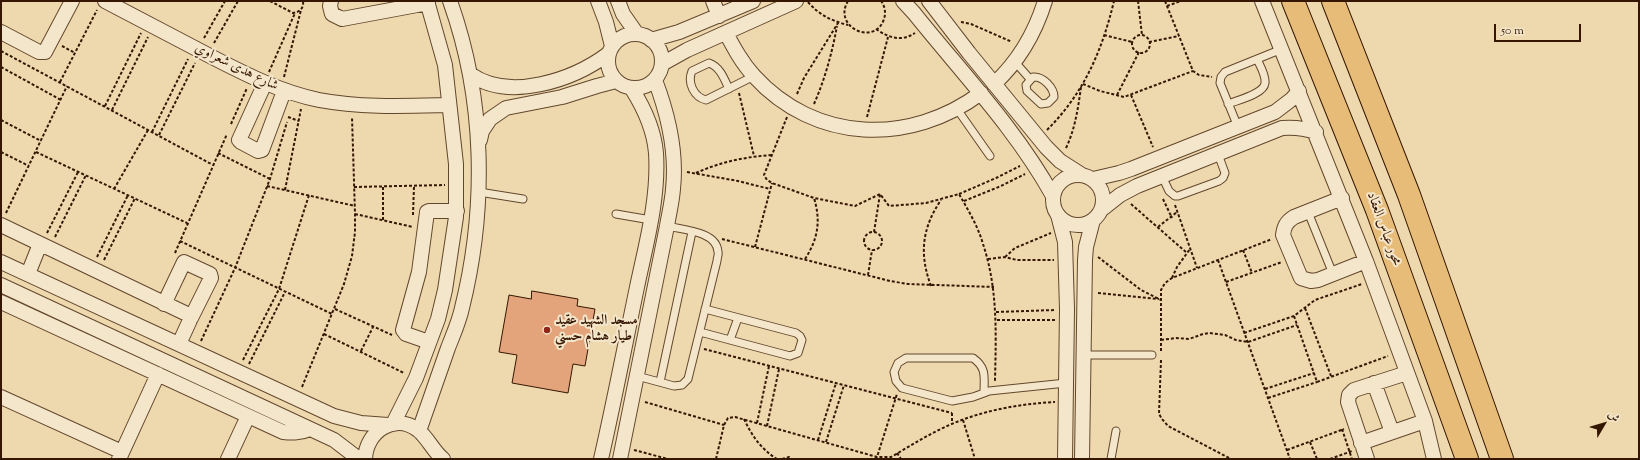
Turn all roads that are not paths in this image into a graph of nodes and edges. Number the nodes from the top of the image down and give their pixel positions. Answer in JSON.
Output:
{"nodes":[{"id":1,"x":72,"y":1,"type":"edge"},
{"id":2,"x":331,"y":1,"type":"edge"},
{"id":3,"x":450,"y":1,"type":"edge"},
{"id":4,"x":598,"y":1,"type":"edge"},
{"id":5,"x":618,"y":1,"type":"edge"},
{"id":6,"x":713,"y":1,"type":"edge"},
{"id":7,"x":752,"y":1,"type":"edge"},
{"id":8,"x":796,"y":1,"type":"edge"},
{"id":9,"x":903,"y":1,"type":"edge"},
{"id":10,"x":929,"y":1,"type":"edge"},
{"id":11,"x":1045,"y":1,"type":"edge"},
{"id":12,"x":1262,"y":1,"type":"edge"},
{"id":13,"x":1293,"y":1,"type":"edge"},
{"id":14,"x":1333,"y":1,"type":"edge"},
{"id":15,"x":428,"y":2,"type":"edge"},
{"id":16,"x":101,"y":4,"type":"edge"},
{"id":17,"x":399,"y":5,"type":"edge"},
{"id":18,"x":719,"y":16,"type":"junction"},
{"id":19,"x":1,"y":32,"type":"edge"},
{"id":20,"x":726,"y":33,"type":"junction"},
{"id":21,"x":637,"y":34,"type":"junction"},
{"id":22,"x":651,"y":40,"type":"junction"},
{"id":23,"x":1282,"y":49,"type":"junction"},
{"id":24,"x":610,"y":50,"type":"junction"},
{"id":25,"x":1257,"y":59,"type":"junction"},
{"id":26,"x":1015,"y":62,"type":"junction"},
{"id":27,"x":662,"y":64,"type":"junction"},
{"id":28,"x":470,"y":74,"type":"junction"},
{"id":29,"x":754,"y":76,"type":"junction"},
{"id":30,"x":1030,"y":79,"type":"dead end"},
{"id":31,"x":655,"y":80,"type":"junction"},
{"id":32,"x":616,"y":81,"type":"junction"},
{"id":33,"x":264,"y":83,"type":"junction"},
{"id":34,"x":994,"y":84,"type":"junction"},
{"id":35,"x":632,"y":89,"type":"junction"},
{"id":36,"x":729,"y":89,"type":"junction"},
{"id":37,"x":283,"y":90,"type":"junction"},
{"id":38,"x":1299,"y":91,"type":"junction"},
{"id":39,"x":981,"y":93,"type":"junction"},
{"id":40,"x":1228,"y":104,"type":"junction"},
{"id":41,"x":449,"y":105,"type":"junction"},
{"id":42,"x":957,"y":109,"type":"junction"},
{"id":43,"x":1238,"y":126,"type":"junction"},
{"id":44,"x":1316,"y":132,"type":"junction"},
{"id":45,"x":479,"y":146,"type":"junction"},
{"id":46,"x":1218,"y":154,"type":"junction"},
{"id":47,"x":990,"y":156,"type":"dead end"},
{"id":48,"x":1162,"y":176,"type":"junction"},
{"id":49,"x":1088,"y":177,"type":"junction"},
{"id":50,"x":478,"y":192,"type":"junction"},
{"id":51,"x":1053,"y":196,"type":"junction"},
{"id":52,"x":1342,"y":198,"type":"junction"},
{"id":53,"x":523,"y":199,"type":"dead end"},
{"id":54,"x":456,"y":211,"type":"junction"},
{"id":55,"x":1308,"y":212,"type":"junction"},
{"id":56,"x":616,"y":214,"type":"dead end"},
{"id":57,"x":1058,"y":215,"type":"junction"},
{"id":58,"x":1097,"y":215,"type":"junction"},
{"id":59,"x":3,"y":220,"type":"edge"},
{"id":60,"x":651,"y":220,"type":"junction"},
{"id":61,"x":667,"y":226,"type":"junction"},
{"id":62,"x":692,"y":232,"type":"junction"},
{"id":63,"x":44,"y":246,"type":"junction"},
{"id":64,"x":1366,"y":261,"type":"junction"},
{"id":65,"x":1,"y":262,"type":"edge"},
{"id":66,"x":28,"y":274,"type":"junction"},
{"id":67,"x":1333,"y":274,"type":"junction"},
{"id":68,"x":1,"y":285,"type":"edge"},
{"id":69,"x":1,"y":302,"type":"edge"},
{"id":70,"x":164,"y":304,"type":"junction"},
{"id":71,"x":706,"y":309,"type":"junction"},
{"id":72,"x":191,"y":318,"type":"junction"},
{"id":73,"x":738,"y":318,"type":"junction"},
{"id":74,"x":700,"y":332,"type":"junction"},
{"id":75,"x":730,"y":340,"type":"junction"},
{"id":76,"x":429,"y":342,"type":"junction"},
{"id":77,"x":179,"y":344,"type":"junction"},
{"id":78,"x":1152,"y":354,"type":"dead end"},
{"id":79,"x":1084,"y":355,"type":"junction"},
{"id":80,"x":1407,"y":372,"type":"junction"},
{"id":81,"x":158,"y":374,"type":"junction"},
{"id":82,"x":637,"y":376,"type":"junction"},
{"id":83,"x":660,"y":382,"type":"junction"},
{"id":84,"x":1066,"y":383,"type":"junction"},
{"id":85,"x":1374,"y":383,"type":"junction"},
{"id":86,"x":984,"y":393,"type":"junction"},
{"id":87,"x":1,"y":397,"type":"edge"},
{"id":88,"x":248,"y":416,"type":"junction"},
{"id":89,"x":1425,"y":421,"type":"junction"},
{"id":90,"x":390,"y":424,"type":"junction"},
{"id":91,"x":310,"y":429,"type":"junction"},
{"id":92,"x":419,"y":431,"type":"junction"},
{"id":93,"x":1116,"y":431,"type":"dead end"},
{"id":94,"x":1392,"y":432,"type":"junction"},
{"id":95,"x":428,"y":443,"type":"junction"},
{"id":96,"x":1360,"y":451,"type":"edge"},
{"id":97,"x":622,"y":453,"type":"edge"},
{"id":98,"x":120,"y":455,"type":"edge"},
{"id":99,"x":228,"y":459,"type":"edge"},
{"id":100,"x":359,"y":459,"type":"edge"},
{"id":101,"x":365,"y":459,"type":"edge"},
{"id":102,"x":430,"y":459,"type":"edge"},
{"id":103,"x":443,"y":459,"type":"edge"},
{"id":104,"x":601,"y":459,"type":"edge"},
{"id":105,"x":1065,"y":459,"type":"edge"},
{"id":106,"x":1082,"y":459,"type":"edge"},
{"id":107,"x":1111,"y":459,"type":"edge"},
{"id":108,"x":1434,"y":459,"type":"edge"},
{"id":109,"x":1467,"y":459,"type":"edge"},
{"id":110,"x":1502,"y":459,"type":"edge"}],
"edges":[{"from":1,"to":19,"type":"street"},
{"from":2,"to":17,"type":"street"},
{"from":3,"to":28,"type":"street"},
{"from":4,"to":24,"type":"street"},
{"from":5,"to":21,"type":"street"},
{"from":6,"to":18,"type":"street"},
{"from":7,"to":18,"type":"street"},
{"from":8,"to":20,"type":"street"},
{"from":9,"to":39,"type":"street"},
{"from":10,"to":34,"type":"street"},
{"from":11,"to":26,"type":"street"},
{"from":12,"to":23,"type":"street"},
{"from":13,"to":109,"type":"main road","name":"محور عباس العقاد"},
{"from":14,"to":110,"type":"main road"},
{"from":15,"to":17,"type":"street"},
{"from":15,"to":41,"type":"street"},
{"from":16,"to":33,"type":"street","name":"شارع هدى شعراوي"},
{"from":18,"to":22,"type":"street"},
{"from":20,"to":27,"type":"street"},
{"from":20,"to":29,"type":"street"},
{"from":21,"to":22,"type":"street"},
{"from":21,"to":24,"type":"street"},
{"from":22,"to":27,"type":"street"},
{"from":23,"to":25,"type":"lane"},
{"from":23,"to":38,"type":"street"},
{"from":24,"to":28,"type":"street"},
{"from":24,"to":32,"type":"street"},
{"from":25,"to":40,"type":"lane"},
{"from":25,"to":40,"type":"lane"},
{"from":26,"to":30,"type":"lane"},
{"from":26,"to":34,"type":"street"},
{"from":27,"to":31,"type":"street"},
{"from":28,"to":45,"type":"street"},
{"from":29,"to":36,"type":"lane"},
{"from":29,"to":42,"type":"street"},
{"from":31,"to":35,"type":"street"},
{"from":31,"to":61,"type":"street"},
{"from":32,"to":35,"type":"street"},
{"from":32,"to":45,"type":"street"},
{"from":33,"to":37,"type":"street","name":"شارع هدى شعراوي"},
{"from":33,"to":37,"type":"street"},
{"from":34,"to":49,"type":"street"},
{"from":35,"to":60,"type":"street"},
{"from":36,"to":36,"type":"lane"},
{"from":37,"to":41,"type":"street","name":"شارع هدى شعراوي"},
{"from":38,"to":43,"type":"street"},
{"from":38,"to":44,"type":"street"},
{"from":39,"to":42,"type":"street"},
{"from":39,"to":51,"type":"street"},
{"from":40,"to":43,"type":"lane"},
{"from":41,"to":54,"type":"street"},
{"from":42,"to":47,"type":"lane"},
{"from":43,"to":49,"type":"street"},
{"from":44,"to":46,"type":"street"},
{"from":44,"to":52,"type":"street"},
{"from":45,"to":50,"type":"street"},
{"from":46,"to":48,"type":"street"},
{"from":46,"to":48,"type":"lane"},
{"from":48,"to":58,"type":"street"},
{"from":49,"to":51,"type":"street"},
{"from":49,"to":58,"type":"street"},
{"from":50,"to":53,"type":"lane"},
{"from":50,"to":92,"type":"street"},
{"from":51,"to":57,"type":"street"},
{"from":52,"to":55,"type":"street"},
{"from":52,"to":64,"type":"street"},
{"from":54,"to":76,"type":"street"},
{"from":54,"to":76,"type":"street"},
{"from":55,"to":67,"type":"lane"},
{"from":55,"to":67,"type":"street"},
{"from":56,"to":60,"type":"lane"},
{"from":57,"to":58,"type":"street"},
{"from":57,"to":84,"type":"street"},
{"from":58,"to":79,"type":"street"},
{"from":59,"to":63,"type":"street"},
{"from":60,"to":104,"type":"street"},
{"from":61,"to":62,"type":"lane"},
{"from":61,"to":82,"type":"street"},
{"from":62,"to":71,"type":"lane"},
{"from":62,"to":83,"type":"lane"},
{"from":63,"to":66,"type":"street"},
{"from":63,"to":70,"type":"street"},
{"from":64,"to":67,"type":"street"},
{"from":64,"to":80,"type":"street"},
{"from":65,"to":66,"type":"street"},
{"from":66,"to":77,"type":"street"},
{"from":68,"to":91,"type":"street"},
{"from":69,"to":81,"type":"street"},
{"from":70,"to":72,"type":"street"},
{"from":70,"to":72,"type":"street"},
{"from":71,"to":73,"type":"lane"},
{"from":71,"to":74,"type":"lane"},
{"from":72,"to":77,"type":"street"},
{"from":73,"to":75,"type":"lane"},
{"from":73,"to":75,"type":"lane"},
{"from":74,"to":75,"type":"lane"},
{"from":74,"to":83,"type":"lane"},
{"from":76,"to":90,"type":"street"},
{"from":77,"to":90,"type":"street"},
{"from":78,"to":79,"type":"lane"},
{"from":79,"to":106,"type":"street"},
{"from":80,"to":85,"type":"street"},
{"from":80,"to":89,"type":"street"},
{"from":81,"to":88,"type":"street"},
{"from":81,"to":98,"type":"street"},
{"from":82,"to":83,"type":"lane"},
{"from":82,"to":97,"type":"street"},
{"from":84,"to":86,"type":"lane"},
{"from":84,"to":105,"type":"street"},
{"from":85,"to":94,"type":"street"},
{"from":85,"to":96,"type":"street"},
{"from":86,"to":86,"type":"lane"},
{"from":87,"to":98,"type":"street"},
{"from":88,"to":91,"type":"street"},
{"from":88,"to":99,"type":"street"},
{"from":89,"to":94,"type":"street"},
{"from":89,"to":108,"type":"street"},
{"from":90,"to":92,"type":"street"},
{"from":90,"to":101,"type":"street"},
{"from":91,"to":100,"type":"street"},
{"from":92,"to":95,"type":"street"},
{"from":93,"to":107,"type":"lane"},
{"from":94,"to":96,"type":"street"},
{"from":95,"to":102,"type":"street"},
{"from":95,"to":103,"type":"street"}]}
